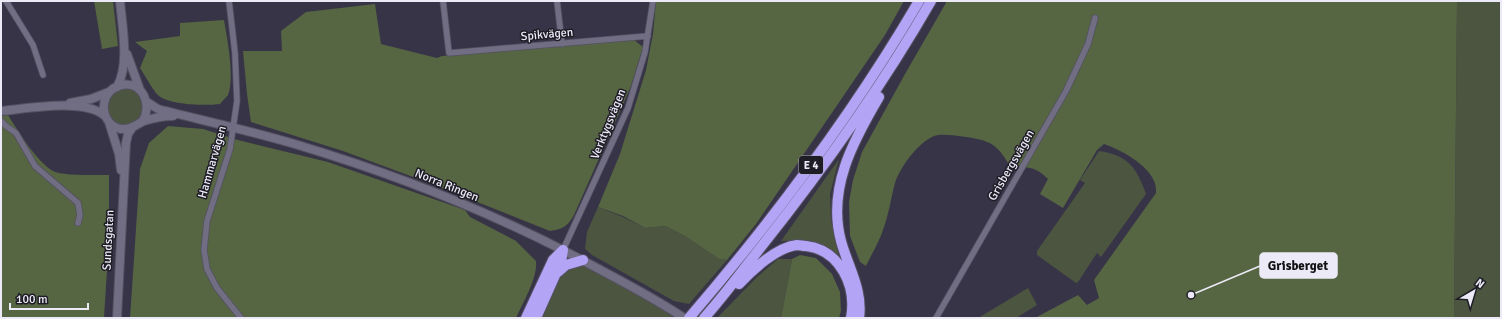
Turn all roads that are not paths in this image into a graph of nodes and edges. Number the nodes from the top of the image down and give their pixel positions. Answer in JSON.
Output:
{"nodes":[{"id":1,"x":6,"y":1,"type":"edge"},
{"id":2,"x":120,"y":1,"type":"edge"},
{"id":3,"x":229,"y":1,"type":"edge"},
{"id":4,"x":443,"y":1,"type":"edge"},
{"id":5,"x":558,"y":1,"type":"edge"},
{"id":6,"x":653,"y":1,"type":"edge"},
{"id":7,"x":919,"y":1,"type":"edge"},
{"id":8,"x":931,"y":1,"type":"edge"},
{"id":9,"x":1095,"y":18,"type":"dead end"},
{"id":10,"x":648,"y":36,"type":"junction"},
{"id":11,"x":124,"y":42,"type":"junction"},
{"id":12,"x":562,"y":44,"type":"junction"},
{"id":13,"x":896,"y":59,"type":"junction"},
{"id":14,"x":43,"y":75,"type":"dead end"},
{"id":15,"x":117,"y":87,"type":"junction"},
{"id":16,"x":140,"y":91,"type":"junction"},
{"id":17,"x":110,"y":92,"type":"junction"},
{"id":18,"x":147,"y":102,"type":"junction"},
{"id":19,"x":56,"y":106,"type":"junction"},
{"id":20,"x":1,"y":111,"type":"edge"},
{"id":21,"x":183,"y":116,"type":"junction"},
{"id":22,"x":108,"y":120,"type":"junction"},
{"id":23,"x":1,"y":121,"type":"edge"},
{"id":24,"x":142,"y":122,"type":"junction"},
{"id":25,"x":132,"y":128,"type":"junction"},
{"id":26,"x":234,"y":128,"type":"junction"},
{"id":27,"x":123,"y":187,"type":"junction"},
{"id":28,"x":78,"y":223,"type":"dead end"},
{"id":29,"x":563,"y":250,"type":"junction"},
{"id":30,"x":583,"y":260,"type":"junction"},
{"id":31,"x":556,"y":272,"type":"junction"},
{"id":32,"x":706,"y":315,"type":"edge"},
{"id":33,"x":117,"y":318,"type":"edge"},
{"id":34,"x":241,"y":318,"type":"edge"},
{"id":35,"x":526,"y":318,"type":"edge"},
{"id":36,"x":536,"y":318,"type":"edge"},
{"id":37,"x":684,"y":318,"type":"edge"},
{"id":38,"x":689,"y":318,"type":"edge"},
{"id":39,"x":850,"y":318,"type":"edge"},
{"id":40,"x":859,"y":318,"type":"edge"},
{"id":41,"x":936,"y":318,"type":"edge"}],
"edges":[{"from":1,"to":14,"type":"street"},
{"from":2,"to":11,"type":"main road"},
{"from":3,"to":26,"type":"street","name":"Hammarvägen"},
{"from":4,"to":12,"type":"street","name":"Spikvägen"},
{"from":5,"to":12,"type":"street"},
{"from":6,"to":10,"type":"street","name":"Verktygsvägen"},
{"from":7,"to":38,"type":"highway","number":"E 4"},
{"from":8,"to":13,"type":"highway","number":"E 4"},
{"from":9,"to":41,"type":"street","name":"Grisbergsvägen"},
{"from":10,"to":12,"type":"street","name":"Spikvägen"},
{"from":10,"to":29,"type":"street","name":"Verktygsvägen"},
{"from":11,"to":15,"type":"main road"},
{"from":11,"to":16,"type":"main road"},
{"from":13,"to":32,"type":"highway","number":"E 4"},
{"from":13,"to":40,"type":"highway","number":"E 4"},
{"from":15,"to":16,"type":"main road"},
{"from":15,"to":17,"type":"main road"},
{"from":16,"to":18,"type":"main road"},
{"from":17,"to":19,"type":"main road"},
{"from":17,"to":22,"type":"main road"},
{"from":18,"to":21,"type":"main road","name":"Norra Ringen"},
{"from":18,"to":24,"type":"main road"},
{"from":19,"to":20,"type":"main road"},
{"from":19,"to":22,"type":"main road"},
{"from":21,"to":24,"type":"main road","name":"Norra Ringen"},
{"from":21,"to":26,"type":"main road","name":"Norra Ringen"},
{"from":22,"to":25,"type":"main road"},
{"from":22,"to":27,"type":"main road","name":"Sundsgatan"},
{"from":23,"to":28,"type":"street"},
{"from":24,"to":25,"type":"main road"},
{"from":25,"to":27,"type":"main road","name":"Sundsgatan"},
{"from":26,"to":29,"type":"main road","name":"Norra Ringen"},
{"from":26,"to":34,"type":"street","name":"Hammarvägen"},
{"from":27,"to":33,"type":"main road","name":"Sundsgatan"},
{"from":29,"to":30,"type":"main road","name":"Norra Ringen"},
{"from":29,"to":31,"type":"highway"},
{"from":29,"to":35,"type":"highway"},
{"from":30,"to":31,"type":"highway"},
{"from":30,"to":37,"type":"main road","name":"Norra Ringen"},
{"from":31,"to":36,"type":"highway"},
{"from":32,"to":39,"type":"highway","number":"E 4"}]}
